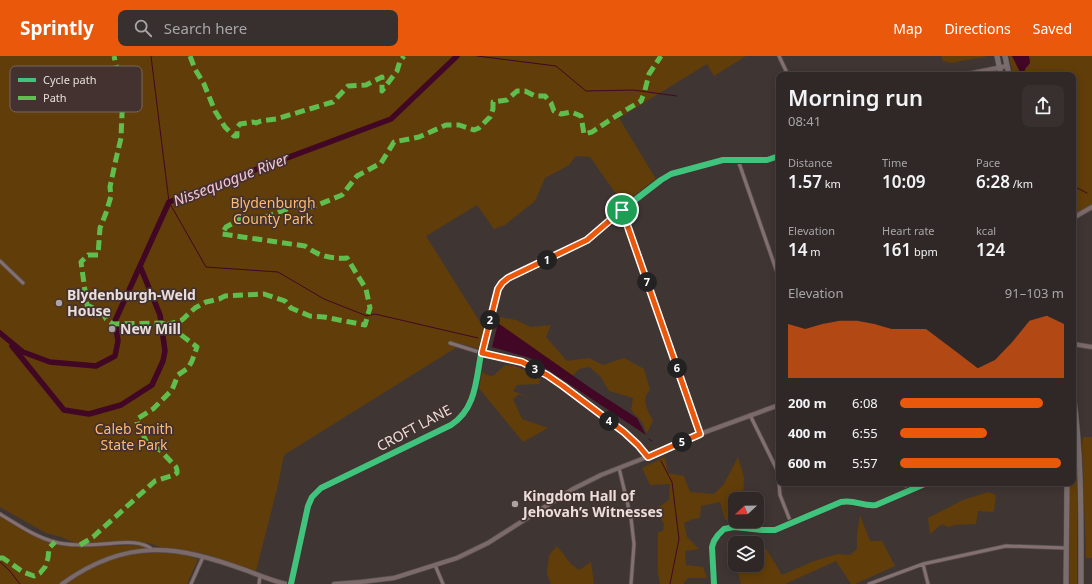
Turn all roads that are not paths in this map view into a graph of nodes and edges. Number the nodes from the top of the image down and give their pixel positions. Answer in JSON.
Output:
{"nodes":[{"id":1,"x":779,"y":56,"type":"edge"},
{"id":2,"x":998,"y":56,"type":"edge"},
{"id":3,"x":1005,"y":56,"type":"edge"},
{"id":4,"x":1007,"y":66,"type":"junction"},
{"id":5,"x":1000,"y":68,"type":"junction"},
{"id":6,"x":787,"y":72,"type":"edge"},
{"id":7,"x":979,"y":72,"type":"edge"},
{"id":8,"x":1001,"y":72,"type":"edge"},
{"id":9,"x":1008,"y":72,"type":"edge"},
{"id":10,"x":776,"y":157,"type":"edge"},
{"id":11,"x":738,"y":160,"type":"junction"},
{"id":12,"x":1092,"y":207,"type":"edge"},
{"id":13,"x":622,"y":210,"type":"junction"},
{"id":14,"x":1076,"y":216,"type":"edge"},
{"id":15,"x":0,"y":261,"type":"edge"},
{"id":16,"x":776,"y":269,"type":"edge"},
{"id":17,"x":23,"y":283,"type":"dead end"},
{"id":18,"x":450,"y":343,"type":"dead end"},
{"id":19,"x":1076,"y":344,"type":"edge"},
{"id":20,"x":1092,"y":347,"type":"edge"},
{"id":21,"x":482,"y":353,"type":"junction"},
{"id":22,"x":776,"y":406,"type":"edge"},
{"id":23,"x":750,"y":415,"type":"junction"},
{"id":24,"x":1076,"y":418,"type":"edge"},
{"id":25,"x":700,"y":434,"type":"junction"},
{"id":26,"x":648,"y":457,"type":"junction"},
{"id":27,"x":619,"y":468,"type":"junction"},
{"id":28,"x":776,"y":468,"type":"edge"},
{"id":29,"x":779,"y":486,"type":"edge"},
{"id":30,"x":906,"y":486,"type":"edge"},
{"id":31,"x":920,"y":486,"type":"edge"},
{"id":32,"x":1067,"y":486,"type":"edge"},
{"id":33,"x":909,"y":491,"type":"junction"},
{"id":34,"x":0,"y":514,"type":"edge"},
{"id":35,"x":791,"y":523,"type":"junction"},
{"id":36,"x":1066,"y":548,"type":"junction"},
{"id":37,"x":154,"y":550,"type":"junction"},
{"id":38,"x":203,"y":557,"type":"junction"},
{"id":39,"x":923,"y":564,"type":"junction"},
{"id":40,"x":435,"y":565,"type":"junction"},
{"id":41,"x":260,"y":576,"type":"junction"},
{"id":42,"x":62,"y":584,"type":"edge"},
{"id":43,"x":191,"y":584,"type":"edge"},
{"id":44,"x":259,"y":584,"type":"edge"},
{"id":45,"x":286,"y":584,"type":"edge"},
{"id":46,"x":291,"y":584,"type":"edge"},
{"id":47,"x":334,"y":584,"type":"edge"},
{"id":48,"x":443,"y":584,"type":"edge"},
{"id":49,"x":631,"y":584,"type":"edge"},
{"id":50,"x":714,"y":584,"type":"edge"},
{"id":51,"x":869,"y":584,"type":"edge"},
{"id":52,"x":928,"y":584,"type":"edge"},
{"id":53,"x":1066,"y":584,"type":"edge"},
{"id":54,"x":1081,"y":584,"type":"edge"}],
"edges":[{"from":1,"to":6,"type":"street"},
{"from":2,"to":5,"type":"highway"},
{"from":3,"to":4,"type":"highway"},
{"from":4,"to":5,"type":"main road"},
{"from":4,"to":9,"type":"highway"},
{"from":5,"to":7,"type":"main road"},
{"from":5,"to":8,"type":"highway"},
{"from":10,"to":11,"type":"street","name":"CROFT LANE"},
{"from":11,"to":13,"type":"street","name":"CROFT LANE"},
{"from":11,"to":16,"type":"street"},
{"from":12,"to":14,"type":"main road"},
{"from":13,"to":21,"type":"street","name":"CROFT LANE"},
{"from":13,"to":25,"type":"street"},
{"from":15,"to":17,"type":"street"},
{"from":18,"to":21,"type":"street"},
{"from":19,"to":20,"type":"main road"},
{"from":21,"to":26,"type":"street"},
{"from":21,"to":46,"type":"street","name":"CROFT LANE"},
{"from":22,"to":23,"type":"main road"},
{"from":23,"to":25,"type":"main road"},
{"from":23,"to":28,"type":"street"},
{"from":24,"to":54,"type":"highway"},
{"from":25,"to":26,"type":"main road"},
{"from":26,"to":27,"type":"main road"},
{"from":27,"to":40,"type":"main road"},
{"from":27,"to":49,"type":"street"},
{"from":29,"to":35,"type":"street"},
{"from":30,"to":33,"type":"street"},
{"from":31,"to":33,"type":"street"},
{"from":32,"to":36,"type":"highway"},
{"from":33,"to":35,"type":"street"},
{"from":34,"to":37,"type":"street"},
{"from":35,"to":50,"type":"street"},
{"from":36,"to":39,"type":"street"},
{"from":36,"to":53,"type":"highway"},
{"from":37,"to":38,"type":"main road"},
{"from":37,"to":42,"type":"main road"},
{"from":38,"to":41,"type":"main road"},
{"from":38,"to":43,"type":"street"},
{"from":39,"to":51,"type":"street"},
{"from":39,"to":52,"type":"street"},
{"from":40,"to":47,"type":"main road"},
{"from":40,"to":48,"type":"street"},
{"from":41,"to":44,"type":"street"},
{"from":41,"to":45,"type":"main road"}]}
